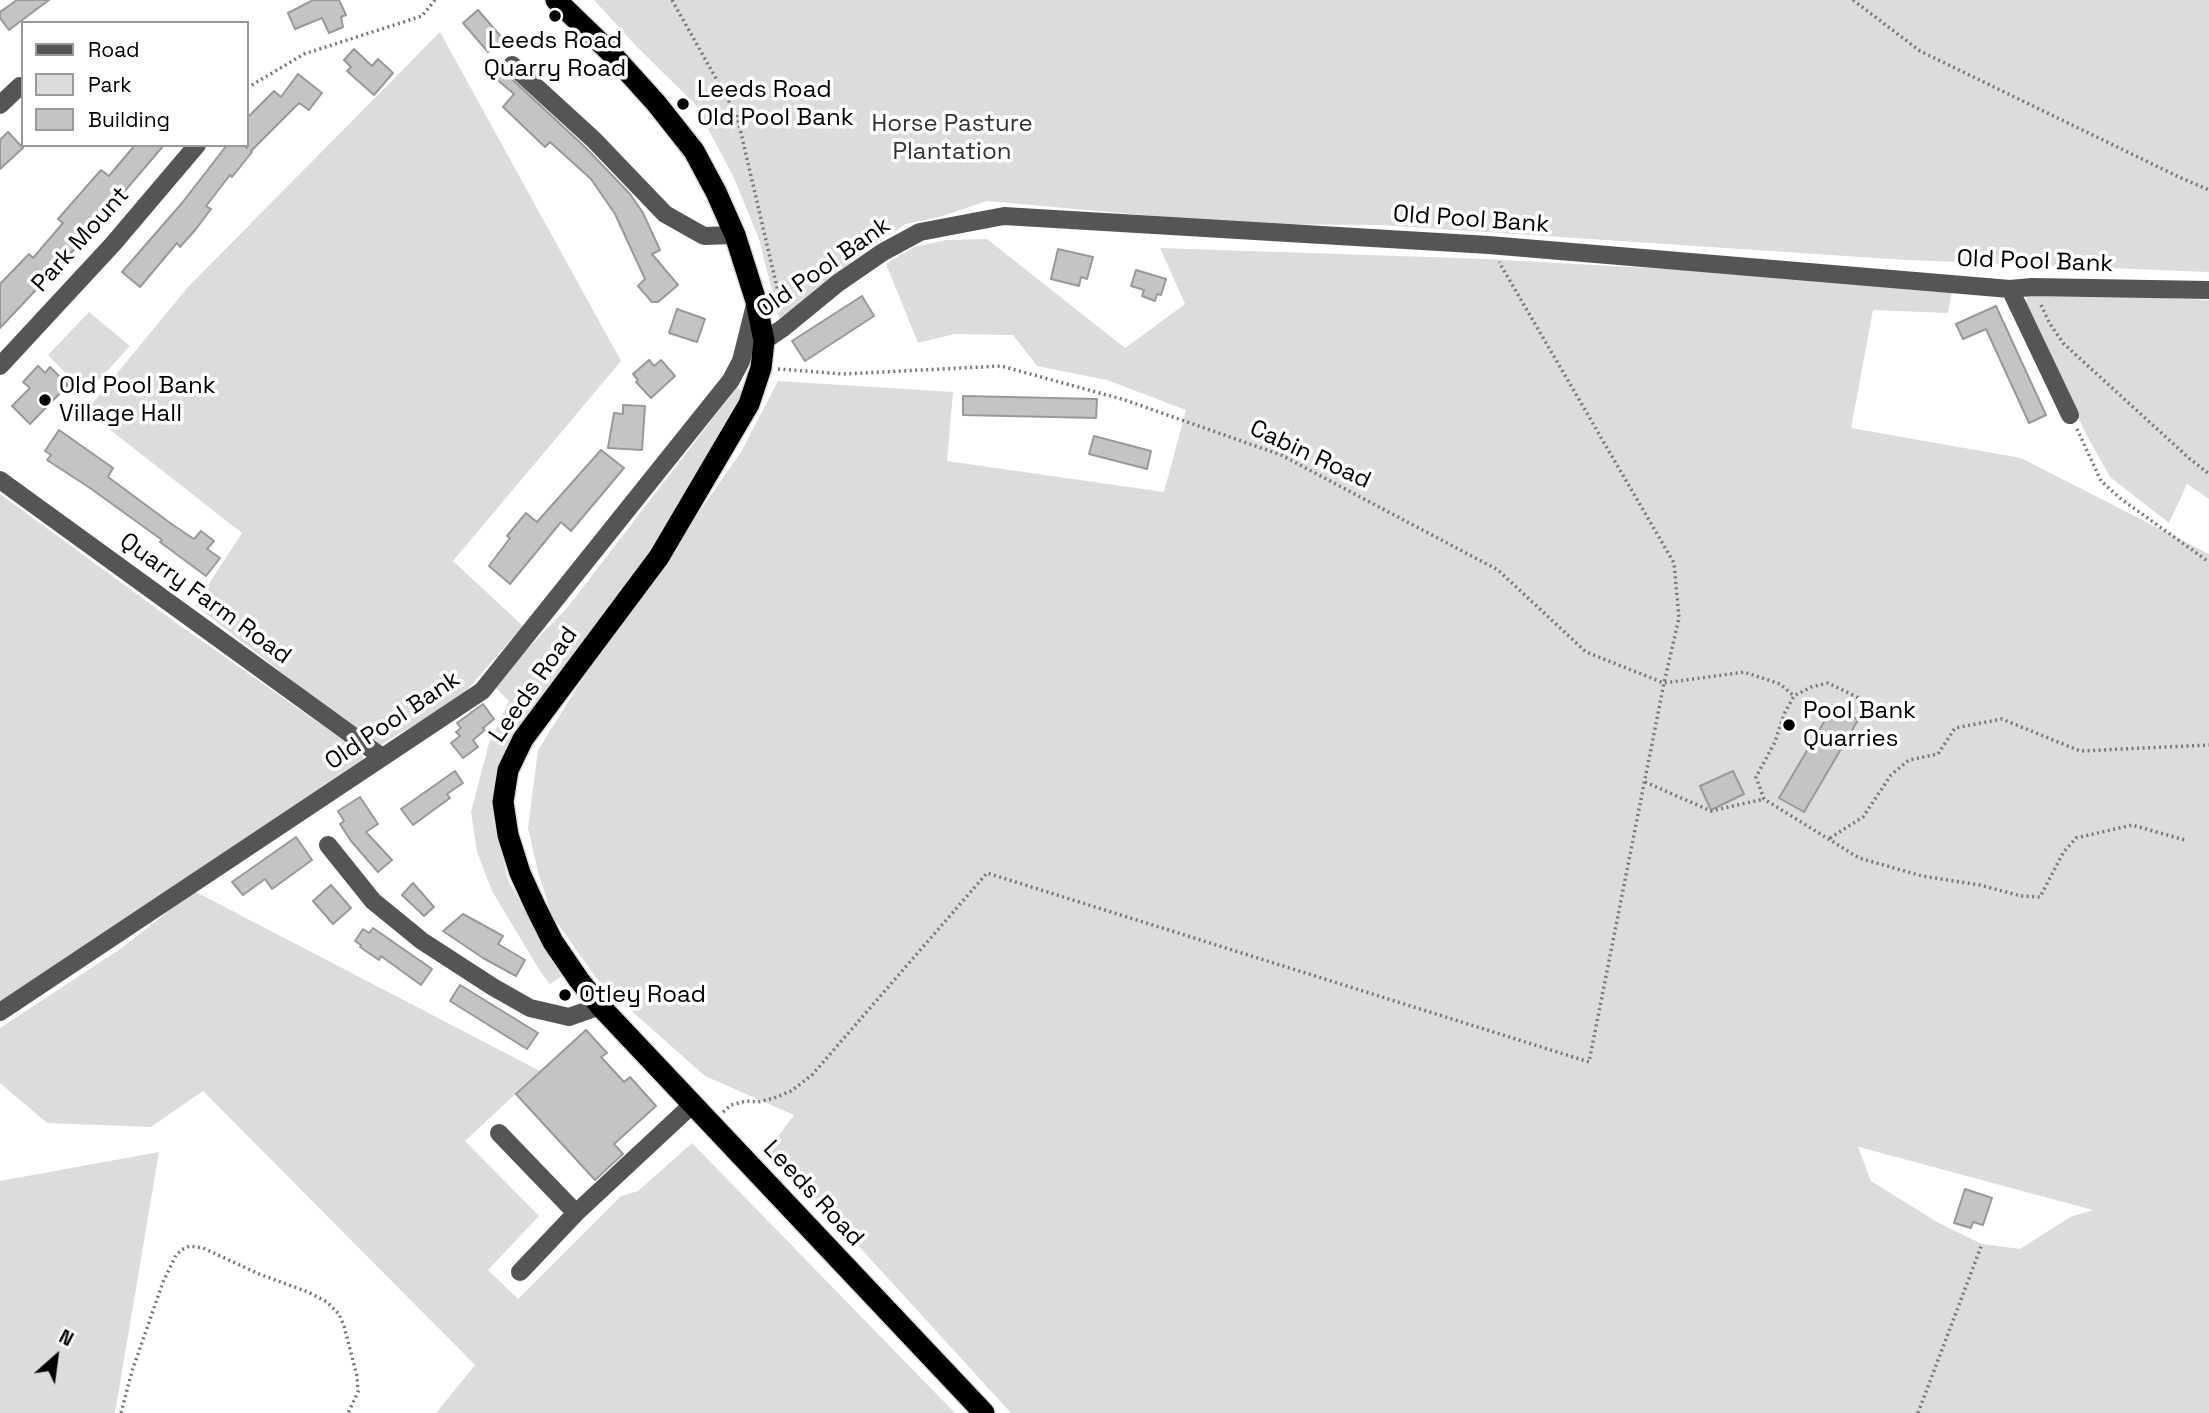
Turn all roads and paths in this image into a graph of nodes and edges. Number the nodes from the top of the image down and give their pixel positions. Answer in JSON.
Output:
{"nodes":[{"id":1,"x":435,"y":0,"type":"edge"},
{"id":2,"x":556,"y":0,"type":"edge"},
{"id":3,"x":673,"y":0,"type":"edge"},
{"id":4,"x":1853,"y":0,"type":"edge"},
{"id":5,"x":512,"y":65,"type":"dead end"},
{"id":6,"x":20,"y":86,"type":"dead end"},
{"id":7,"x":248,"y":87,"type":"edge"},
{"id":8,"x":0,"y":105,"type":"edge"},
{"id":9,"x":195,"y":147,"type":"edge"},
{"id":10,"x":2209,"y":190,"type":"edge"},
{"id":11,"x":735,"y":235,"type":"junction"},
{"id":12,"x":1489,"y":245,"type":"junction"},
{"id":13,"x":2032,"y":287,"type":"junction"},
{"id":14,"x":2010,"y":289,"type":"junction"},
{"id":15,"x":2209,"y":290,"type":"edge"},
{"id":16,"x":757,"y":301,"type":"junction"},
{"id":17,"x":783,"y":328,"type":"junction"},
{"id":18,"x":764,"y":341,"type":"junction"},
{"id":19,"x":0,"y":366,"type":"edge"},
{"id":20,"x":761,"y":368,"type":"junction"},
{"id":21,"x":2070,"y":415,"type":"joint"},
{"id":22,"x":2209,"y":474,"type":"edge"},
{"id":23,"x":0,"y":480,"type":"edge"},
{"id":24,"x":2209,"y":562,"type":"edge"},
{"id":25,"x":1664,"y":683,"type":"junction"},
{"id":26,"x":1794,"y":696,"type":"junction"},
{"id":27,"x":1863,"y":700,"type":"dead end"},
{"id":28,"x":2209,"y":745,"type":"edge"},
{"id":29,"x":382,"y":757,"type":"junction"},
{"id":30,"x":1645,"y":782,"type":"junction"},
{"id":31,"x":1764,"y":799,"type":"junction"},
{"id":32,"x":1829,"y":838,"type":"junction"},
{"id":33,"x":2185,"y":840,"type":"dead end"},
{"id":34,"x":328,"y":845,"type":"dead end"},
{"id":35,"x":600,"y":1006,"type":"junction"},
{"id":36,"x":0,"y":1012,"type":"edge"},
{"id":37,"x":693,"y":1104,"type":"junction"},
{"id":38,"x":711,"y":1123,"type":"junction"},
{"id":39,"x":499,"y":1133,"type":"dead end"},
{"id":40,"x":576,"y":1213,"type":"junction"},
{"id":41,"x":1982,"y":1244,"type":"dead end"},
{"id":42,"x":520,"y":1272,"type":"dead end"},
{"id":43,"x":121,"y":1413,"type":"edge"},
{"id":44,"x":348,"y":1413,"type":"edge"},
{"id":45,"x":984,"y":1413,"type":"edge"},
{"id":46,"x":1918,"y":1413,"type":"edge"}],
"edges":[{"from":1,"to":7,"type":"path"},
{"from":2,"to":11,"type":"highway","name":"Leeds Road"},
{"from":3,"to":17,"type":"path"},
{"from":4,"to":10,"type":"path"},
{"from":5,"to":11,"type":"street"},
{"from":6,"to":8,"type":"street"},
{"from":9,"to":19,"type":"street","name":"Park Mount"},
{"from":11,"to":16,"type":"highway","name":"Leeds Road"},
{"from":12,"to":14,"type":"street","name":"Old Pool Bank"},
{"from":12,"to":17,"type":"street","name":"Old Pool Bank"},
{"from":12,"to":25,"type":"path"},
{"from":13,"to":14,"type":"street","name":"Old Pool Bank"},
{"from":13,"to":15,"type":"street","name":"Old Pool Bank"},
{"from":13,"to":22,"type":"path"},
{"from":14,"to":21,"type":"street"},
{"from":16,"to":18,"type":"highway","name":"Leeds Road"},
{"from":16,"to":29,"type":"street","name":"Old Pool Bank"},
{"from":17,"to":18,"type":"street","name":"Old Pool Bank"},
{"from":18,"to":20,"type":"highway","name":"Leeds Road"},
{"from":20,"to":25,"type":"path","name":"Cabin Road"},
{"from":20,"to":35,"type":"highway","name":"Leeds Road"},
{"from":21,"to":24,"type":"path"},
{"from":23,"to":29,"type":"street","name":"Quarry Farm Road"},
{"from":25,"to":26,"type":"path","name":"Cabin Road"},
{"from":25,"to":30,"type":"path"},
{"from":26,"to":27,"type":"path"},
{"from":26,"to":31,"type":"path"},
{"from":28,"to":32,"type":"path"},
{"from":29,"to":36,"type":"street","name":"Old Pool Bank"},
{"from":30,"to":31,"type":"path"},
{"from":30,"to":38,"type":"path"},
{"from":31,"to":32,"type":"path"},
{"from":32,"to":33,"type":"path"},
{"from":34,"to":35,"type":"street"},
{"from":35,"to":37,"type":"highway","name":"Leeds Road"},
{"from":37,"to":38,"type":"highway","name":"Leeds Road"},
{"from":37,"to":40,"type":"street"},
{"from":38,"to":45,"type":"highway","name":"Leeds Road"},
{"from":39,"to":40,"type":"street"},
{"from":40,"to":42,"type":"street"},
{"from":41,"to":46,"type":"path"},
{"from":43,"to":44,"type":"path"}]}
